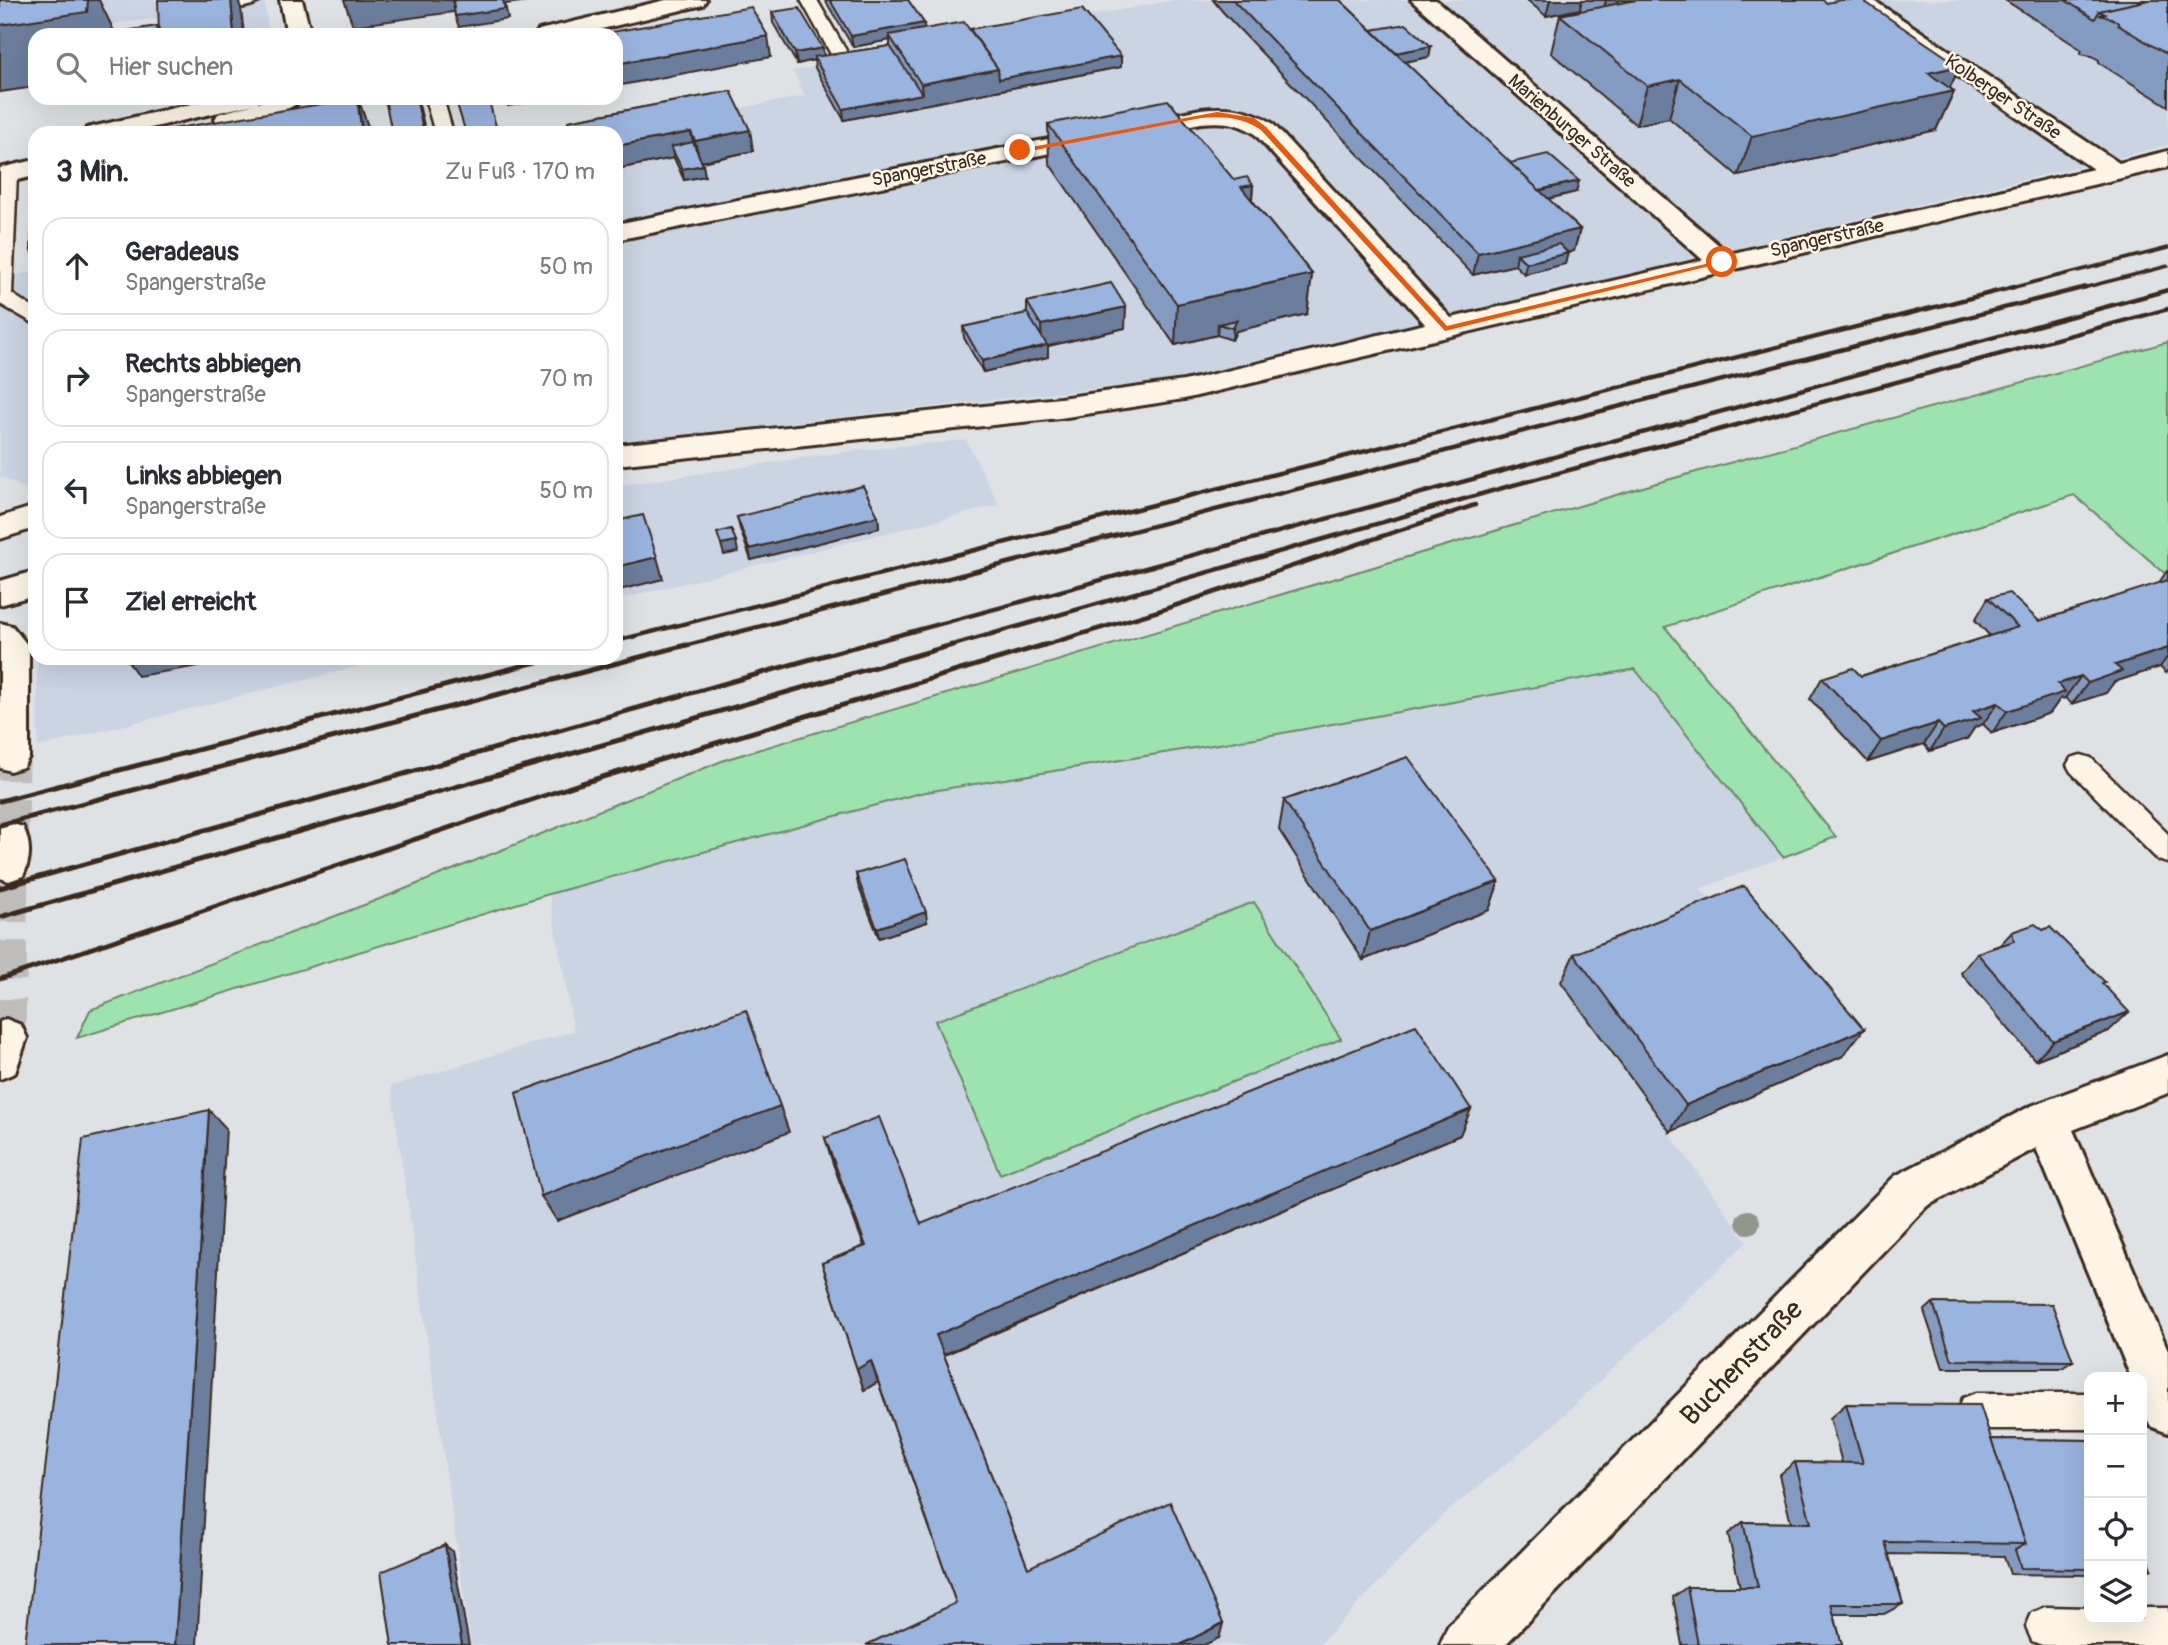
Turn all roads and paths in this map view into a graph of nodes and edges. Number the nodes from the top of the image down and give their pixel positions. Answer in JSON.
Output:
{"nodes":[{"id":1,"x":254,"y":0,"type":"edge"},
{"id":2,"x":291,"y":0,"type":"edge"},
{"id":3,"x":695,"y":0,"type":"edge"},
{"id":4,"x":809,"y":0,"type":"edge"},
{"id":5,"x":1422,"y":0,"type":"edge"},
{"id":6,"x":1858,"y":0,"type":"edge"},
{"id":7,"x":192,"y":9,"type":"edge"},
{"id":8,"x":297,"y":28,"type":"edge"},
{"id":9,"x":577,"y":28,"type":"edge"},
{"id":10,"x":843,"y":61,"type":"edge"},
{"id":11,"x":218,"y":105,"type":"edge"},
{"id":12,"x":274,"y":105,"type":"edge"},
{"id":13,"x":436,"y":105,"type":"edge"},
{"id":14,"x":127,"y":126,"type":"edge"},
{"id":15,"x":199,"y":126,"type":"edge"},
{"id":16,"x":442,"y":126,"type":"edge"},
{"id":17,"x":28,"y":153,"type":"edge"},
{"id":18,"x":2168,"y":159,"type":"edge"},
{"id":19,"x":28,"y":167,"type":"edge"},
{"id":20,"x":3,"y":169,"type":"edge"},
{"id":21,"x":2114,"y":172,"type":"junction"},
{"id":22,"x":623,"y":231,"type":"edge"},
{"id":23,"x":1722,"y":262,"type":"junction"},
{"id":24,"x":28,"y":313,"type":"edge"},
{"id":25,"x":1445,"y":329,"type":"junction"},
{"id":26,"x":623,"y":454,"type":"edge"},
{"id":27,"x":28,"y":519,"type":"edge"},
{"id":28,"x":0,"y":528,"type":"edge"},
{"id":29,"x":28,"y":585,"type":"edge"},
{"id":30,"x":0,"y":593,"type":"edge"},
{"id":31,"x":0,"y":635,"type":"edge"},
{"id":32,"x":10,"y":757,"type":"tunnel mouth"},
{"id":33,"x":2081,"y":765,"type":"dead end"},
{"id":34,"x":2168,"y":852,"type":"edge"},
{"id":35,"x":2168,"y":1074,"type":"edge"},
{"id":36,"x":2047,"y":1120,"type":"junction"},
{"id":37,"x":2168,"y":1410,"type":"edge"},
{"id":38,"x":1976,"y":1411,"type":"edge"},
{"id":39,"x":2084,"y":1411,"type":"edge"},
{"id":40,"x":2147,"y":1412,"type":"edge"},
{"id":41,"x":2046,"y":1627,"type":"dead end"},
{"id":42,"x":2168,"y":1629,"type":"edge"},
{"id":43,"x":1467,"y":1645,"type":"edge"}],
"edges":[{"from":1,"to":7,"type":"lane"},
{"from":2,"to":8,"type":"street"},
{"from":3,"to":9,"type":"street"},
{"from":4,"to":10,"type":"lane"},
{"from":5,"to":23,"type":"street","name":"Marienburger Straße"},
{"from":6,"to":21,"type":"street","name":"Kolberger Straße"},
{"from":11,"to":14,"type":"street"},
{"from":12,"to":15,"type":"street"},
{"from":13,"to":16,"type":"lane"},
{"from":17,"to":20,"type":"street"},
{"from":18,"to":21,"type":"street","name":"Spangerstraße"},
{"from":19,"to":20,"type":"street"},
{"from":20,"to":24,"type":"lane"},
{"from":21,"to":23,"type":"street","name":"Spangerstraße"},
{"from":22,"to":25,"type":"street","name":"Spangerstraße"},
{"from":23,"to":25,"type":"street","name":"Spangerstraße"},
{"from":25,"to":26,"type":"street","name":"Spangerstraße"},
{"from":27,"to":28,"type":"street"},
{"from":29,"to":30,"type":"street"},
{"from":31,"to":32,"type":"street"},
{"from":33,"to":34,"type":"lane"},
{"from":35,"to":36,"type":"street","name":"Buchenstraße"},
{"from":36,"to":37,"type":"street"},
{"from":36,"to":43,"type":"street","name":"Buchenstraße"},
{"from":37,"to":40,"type":"lane"},
{"from":38,"to":39,"type":"lane"},
{"from":41,"to":42,"type":"lane"}]}
